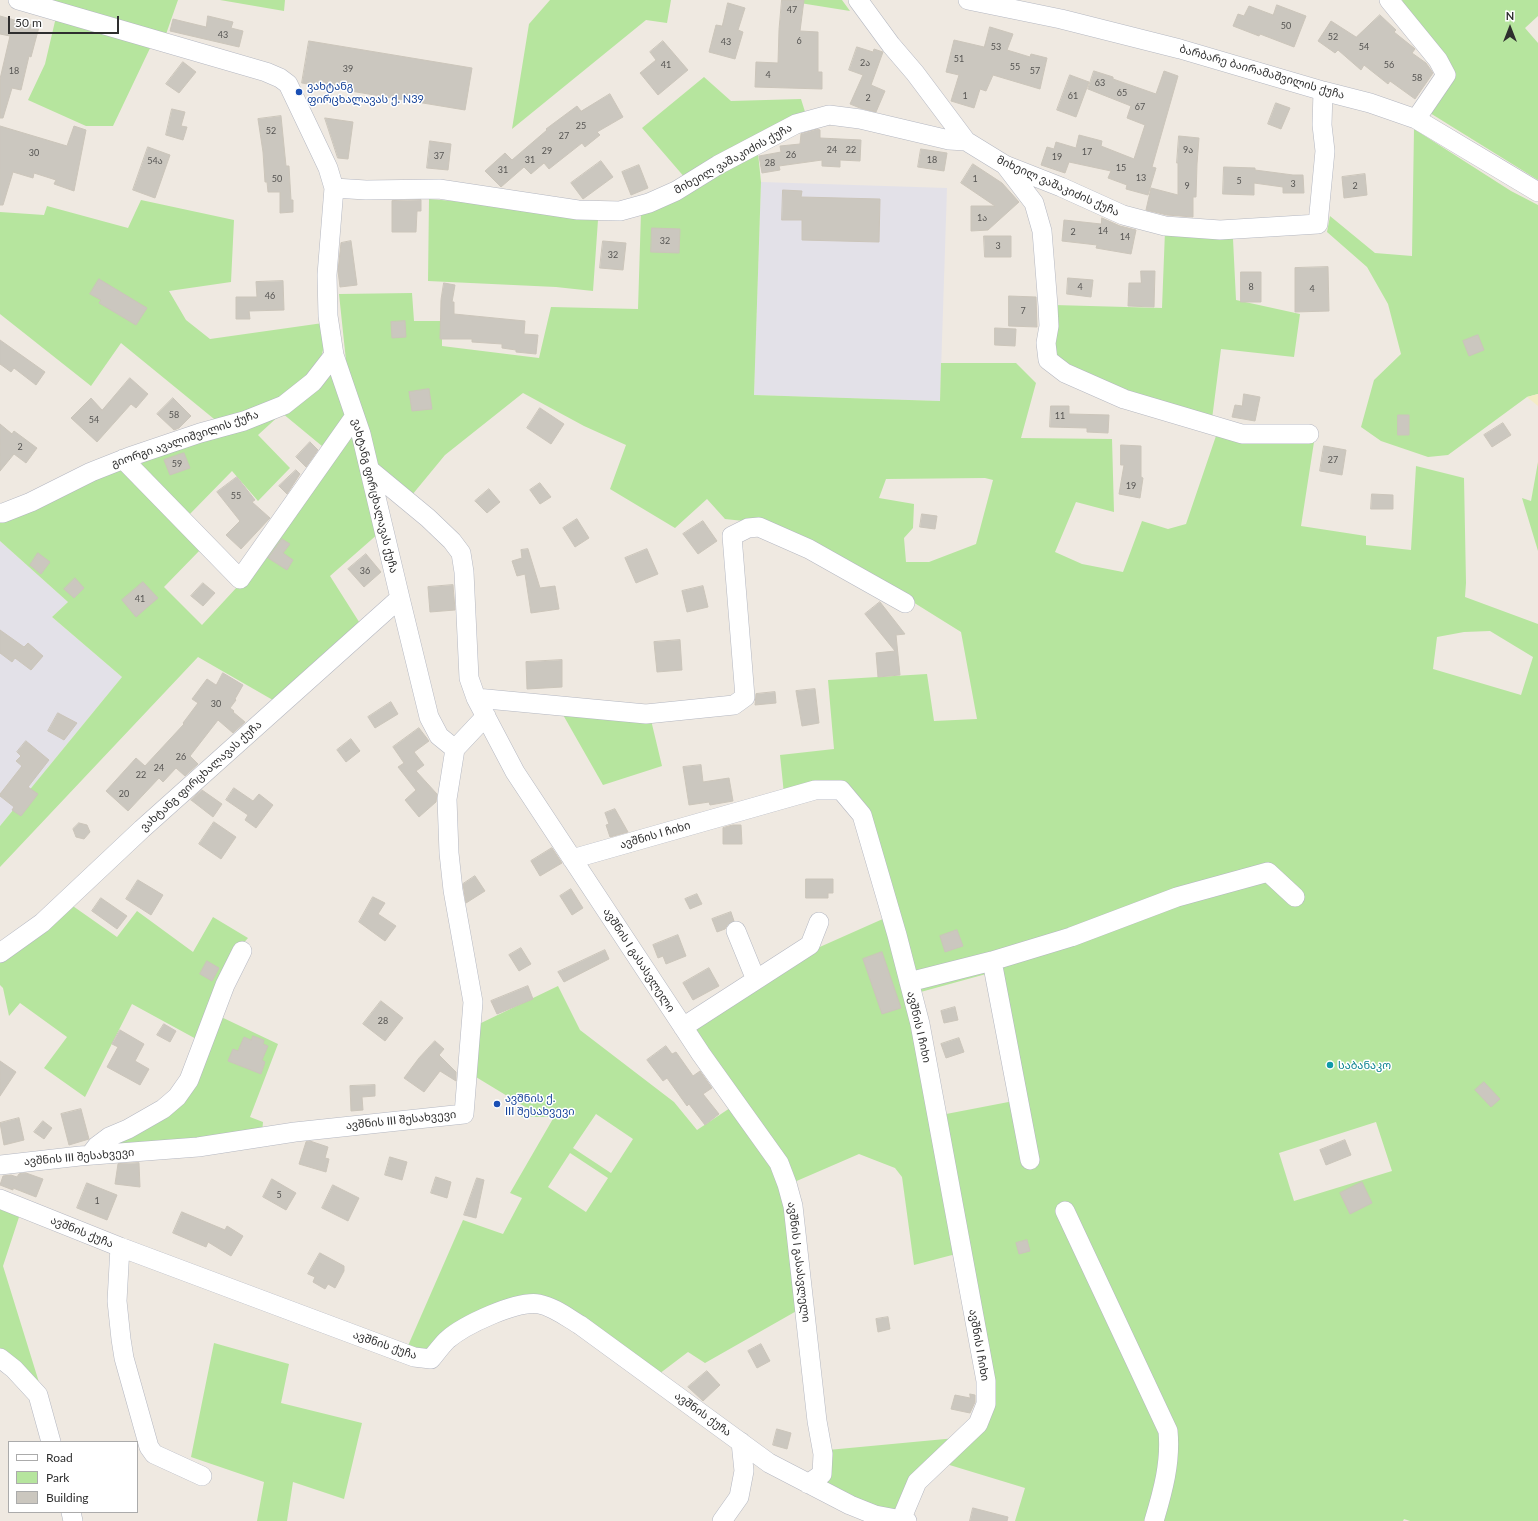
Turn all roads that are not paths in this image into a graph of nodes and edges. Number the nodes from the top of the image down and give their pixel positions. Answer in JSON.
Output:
{"nodes":[{"id":1,"x":18,"y":0,"type":"edge"},
{"id":2,"x":858,"y":0,"type":"edge"},
{"id":3,"x":968,"y":0,"type":"edge"},
{"id":4,"x":1389,"y":0,"type":"edge"},
{"id":5,"x":1323,"y":91,"type":"junction"},
{"id":6,"x":1416,"y":119,"type":"junction"},
{"id":7,"x":966,"y":141,"type":"junction"},
{"id":8,"x":1005,"y":165,"type":"junction"},
{"id":9,"x":334,"y":188,"type":"junction"},
{"id":10,"x":1538,"y":192,"type":"edge"},
{"id":11,"x":334,"y":355,"type":"junction"},
{"id":12,"x":355,"y":416,"type":"junction"},
{"id":13,"x":1309,"y":434,"type":"dead end"},
{"id":14,"x":123,"y":459,"type":"junction"},
{"id":15,"x":370,"y":470,"type":"junction"},
{"id":16,"x":0,"y":513,"type":"edge"},
{"id":17,"x":400,"y":598,"type":"junction"},
{"id":18,"x":905,"y":603,"type":"dead end"},
{"id":19,"x":476,"y":698,"type":"junction"},
{"id":20,"x":486,"y":716,"type":"junction"},
{"id":21,"x":455,"y":749,"type":"junction"},
{"id":22,"x":572,"y":859,"type":"junction"},
{"id":23,"x":1296,"y":896,"type":"dead end"},
{"id":24,"x":819,"y":922,"type":"dead end"},
{"id":25,"x":736,"y":931,"type":"dead end"},
{"id":26,"x":242,"y":951,"type":"dead end"},
{"id":27,"x":0,"y":952,"type":"edge"},
{"id":28,"x":992,"y":961,"type":"junction"},
{"id":29,"x":756,"y":980,"type":"junction"},
{"id":30,"x":908,"y":982,"type":"junction"},
{"id":31,"x":683,"y":1027,"type":"junction"},
{"id":32,"x":90,"y":1155,"type":"junction"},
{"id":33,"x":1030,"y":1160,"type":"dead end"},
{"id":34,"x":0,"y":1165,"type":"edge"},
{"id":35,"x":0,"y":1199,"type":"edge"},
{"id":36,"x":1065,"y":1211,"type":"dead end"},
{"id":37,"x":120,"y":1248,"type":"junction"},
{"id":38,"x":0,"y":1358,"type":"edge"},
{"id":39,"x":51,"y":1441,"type":"edge"},
{"id":40,"x":741,"y":1442,"type":"junction"},
{"id":41,"x":202,"y":1476,"type":"dead end"},
{"id":42,"x":808,"y":1484,"type":"junction"},
{"id":43,"x":904,"y":1520,"type":"edge"},
{"id":44,"x":722,"y":1521,"type":"edge"},
{"id":45,"x":1154,"y":1521,"type":"edge"}],
"edges":[{"from":1,"to":9,"type":"street","name":"ვახტანგ ფირცხალავას ქუჩა"},
{"from":2,"to":7,"type":"street"},
{"from":3,"to":5,"type":"street","name":"ბარბარე ბაირამაშვილის ქუჩა"},
{"from":4,"to":6,"type":"street"},
{"from":5,"to":6,"type":"street","name":"ბარბარე ბაირამაშვილის ქუჩა"},
{"from":5,"to":8,"type":"street","name":"მიხეილ ვაშაკიძის ქუჩა"},
{"from":6,"to":10,"type":"street","name":"ბარბარე ბაირამაშვილის ქუჩა"},
{"from":7,"to":8,"type":"street","name":"მიხეილ ვაშაკიძის ქუჩა"},
{"from":7,"to":9,"type":"street","name":"მიხეილ ვაშაკიძის ქუჩა"},
{"from":8,"to":13,"type":"street"},
{"from":9,"to":11,"type":"street","name":"ვახტანგ ფირცხალავას ქუჩა"},
{"from":11,"to":12,"type":"street","name":"ვახტანგ ფირცხალავას ქუჩა"},
{"from":11,"to":14,"type":"street","name":"გიორგი ავალიშვილის ქუჩა"},
{"from":12,"to":14,"type":"street"},
{"from":12,"to":15,"type":"street","name":"ვახტანგ ფირცხალავას ქუჩა"},
{"from":14,"to":16,"type":"street","name":"გიორგი ავალიშვილის ქუჩა"},
{"from":15,"to":17,"type":"street","name":"ვახტანგ ფირცხალავას ქუჩა"},
{"from":15,"to":19,"type":"street","name":"ავშნის I გასასვლელი"},
{"from":17,"to":21,"type":"street"},
{"from":17,"to":27,"type":"street","name":"ვახტანგ ფირცხალავას ქუჩა"},
{"from":18,"to":19,"type":"street"},
{"from":19,"to":20,"type":"street","name":"ავშნის I გასასვლელი"},
{"from":20,"to":21,"type":"street"},
{"from":20,"to":22,"type":"street","name":"ავშნის I გასასვლელი"},
{"from":21,"to":32,"type":"street","name":"ავშნის III შესახვევი"},
{"from":22,"to":30,"type":"street","name":"ავშნის I ჩიხი"},
{"from":22,"to":31,"type":"street","name":"ავშნის I გასასვლელი"},
{"from":23,"to":28,"type":"street"},
{"from":24,"to":29,"type":"street"},
{"from":25,"to":29,"type":"street"},
{"from":26,"to":32,"type":"street"},
{"from":28,"to":30,"type":"street"},
{"from":28,"to":33,"type":"street"},
{"from":29,"to":31,"type":"street"},
{"from":30,"to":43,"type":"street","name":"ავშნის I ჩიხი"},
{"from":31,"to":42,"type":"street","name":"ავშნის I გასასვლელი"},
{"from":32,"to":34,"type":"street","name":"ავშნის III შესახვევი"},
{"from":35,"to":37,"type":"street","name":"ავშნის ქუჩა"},
{"from":36,"to":45,"type":"street"},
{"from":37,"to":40,"type":"street","name":"ავშნის ქუჩა"},
{"from":37,"to":41,"type":"street"},
{"from":38,"to":39,"type":"street"},
{"from":40,"to":42,"type":"street","name":"ავშნის ქუჩა"},
{"from":40,"to":44,"type":"street"},
{"from":42,"to":43,"type":"street","name":"ავშნის ქუჩა"}]}
